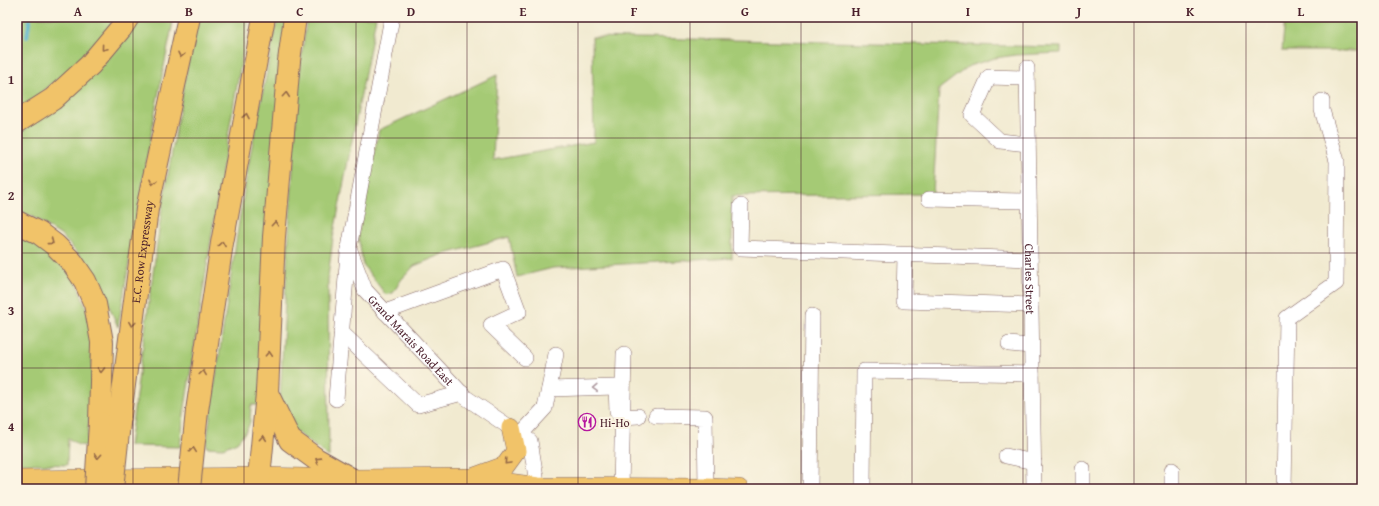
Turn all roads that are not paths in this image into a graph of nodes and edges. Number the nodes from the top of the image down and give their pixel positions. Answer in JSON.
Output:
{"nodes":[{"id":1,"x":128,"y":17,"type":"edge"},
{"id":2,"x":189,"y":17,"type":"edge"},
{"id":3,"x":264,"y":17,"type":"edge"},
{"id":4,"x":295,"y":17,"type":"edge"},
{"id":5,"x":392,"y":17,"type":"edge"},
{"id":6,"x":1322,"y":101,"type":"dead end"},
{"id":7,"x":17,"y":122,"type":"edge"},
{"id":8,"x":1028,"y":144,"type":"junction"},
{"id":9,"x":929,"y":200,"type":"dead end"},
{"id":10,"x":1029,"y":201,"type":"junction"},
{"id":11,"x":741,"y":206,"type":"dead end"},
{"id":12,"x":17,"y":222,"type":"edge"},
{"id":13,"x":349,"y":248,"type":"junction"},
{"id":14,"x":904,"y":254,"type":"junction"},
{"id":15,"x":1030,"y":259,"type":"junction"},
{"id":16,"x":1031,"y":305,"type":"junction"},
{"id":17,"x":385,"y":312,"type":"junction"},
{"id":18,"x":812,"y":316,"type":"dead end"},
{"id":19,"x":341,"y":332,"type":"junction"},
{"id":20,"x":1009,"y":344,"type":"dead end"},
{"id":21,"x":1031,"y":346,"type":"junction"},
{"id":22,"x":556,"y":354,"type":"dead end"},
{"id":23,"x":624,"y":354,"type":"dead end"},
{"id":24,"x":525,"y":358,"type":"dead end"},
{"id":25,"x":1032,"y":374,"type":"junction"},
{"id":26,"x":549,"y":389,"type":"junction"},
{"id":27,"x":267,"y":393,"type":"junction"},
{"id":28,"x":462,"y":393,"type":"junction"},
{"id":29,"x":336,"y":399,"type":"dead end"},
{"id":30,"x":638,"y":416,"type":"dead end"},
{"id":31,"x":656,"y":416,"type":"dead end"},
{"id":32,"x":623,"y":417,"type":"junction"},
{"id":33,"x":110,"y":423,"type":"junction"},
{"id":34,"x":516,"y":431,"type":"junction"},
{"id":35,"x":1006,"y":456,"type":"dead end"},
{"id":36,"x":1034,"y":462,"type":"junction"},
{"id":37,"x":1083,"y":469,"type":"dead end"},
{"id":38,"x":1172,"y":470,"type":"dead end"},
{"id":39,"x":473,"y":478,"type":"junction"},
{"id":40,"x":351,"y":479,"type":"junction"},
{"id":41,"x":17,"y":480,"type":"edge"},
{"id":42,"x":259,"y":483,"type":"edge"},
{"id":43,"x":538,"y":488,"type":"edge"},
{"id":44,"x":621,"y":488,"type":"junction"},
{"id":45,"x":706,"y":488,"type":"junction"},
{"id":46,"x":96,"y":489,"type":"edge"},
{"id":47,"x":112,"y":489,"type":"edge"},
{"id":48,"x":189,"y":489,"type":"edge"},
{"id":49,"x":739,"y":489,"type":"edge"},
{"id":50,"x":810,"y":489,"type":"edge"},
{"id":51,"x":863,"y":489,"type":"edge"},
{"id":52,"x":1034,"y":489,"type":"edge"},
{"id":53,"x":1083,"y":489,"type":"edge"},
{"id":54,"x":1172,"y":489,"type":"edge"},
{"id":55,"x":1284,"y":489,"type":"edge"}],
"edges":[{"from":1,"to":7,"type":"highway","one_way":true},
{"from":2,"to":33,"type":"highway","name":"E.C. Row Expressway","one_way":true},
{"from":48,"to":3,"type":"highway","one_way":true,"bridge":true},
{"from":27,"to":4,"type":"highway","one_way":true},
{"from":5,"to":13,"type":"street"},
{"from":6,"to":55,"type":"street"},
{"from":8,"to":8,"type":"street","name":"Charles Street"},
{"from":8,"to":10,"type":"street","name":"Charles Street"},
{"from":9,"to":10,"type":"street"},
{"from":10,"to":15,"type":"street","name":"Charles Street"},
{"from":11,"to":14,"type":"street"},
{"from":12,"to":33,"type":"highway","one_way":true},
{"from":13,"to":17,"type":"street","name":"Grand Marais Road East"},
{"from":13,"to":19,"type":"street"},
{"from":14,"to":15,"type":"street"},
{"from":14,"to":16,"type":"street"},
{"from":15,"to":16,"type":"street","name":"Charles Street"},
{"from":16,"to":21,"type":"street","name":"Charles Street"},
{"from":17,"to":24,"type":"street"},
{"from":17,"to":28,"type":"street","name":"Grand Marais Road East"},
{"from":18,"to":50,"type":"street"},
{"from":19,"to":28,"type":"street"},
{"from":19,"to":29,"type":"street"},
{"from":20,"to":21,"type":"street"},
{"from":21,"to":25,"type":"street","name":"Charles Street"},
{"from":22,"to":26,"type":"street"},
{"from":23,"to":32,"type":"street"},
{"from":25,"to":36,"type":"street","name":"Charles Street"},
{"from":25,"to":51,"type":"street"},
{"from":32,"to":26,"type":"street","one_way":true},
{"from":26,"to":34,"type":"street"},
{"from":40,"to":27,"type":"highway","one_way":true},
{"from":42,"to":27,"type":"highway","one_way":true},
{"from":28,"to":34,"type":"street","name":"Grand Marais Road East"},
{"from":30,"to":32,"type":"street"},
{"from":31,"to":45,"type":"street"},
{"from":32,"to":44,"type":"street"},
{"from":33,"to":46,"type":"highway","one_way":true,"bridge":true},
{"from":33,"to":47,"type":"highway","name":"E.C. Row Expressway","bridge":true},
{"from":34,"to":39,"type":"main road","one_way":true},
{"from":34,"to":43,"type":"street","name":"Grand Marais Road East"},
{"from":35,"to":36,"type":"street"},
{"from":36,"to":52,"type":"street","name":"Charles Street"},
{"from":37,"to":53,"type":"street"},
{"from":38,"to":54,"type":"street"},
{"from":39,"to":40,"type":"main road"},
{"from":39,"to":43,"type":"main road"},
{"from":40,"to":42,"type":"main road"},
{"from":41,"to":42,"type":"main road"},
{"from":43,"to":44,"type":"main road"},
{"from":44,"to":45,"type":"main road"},
{"from":45,"to":49,"type":"main road"}]}
